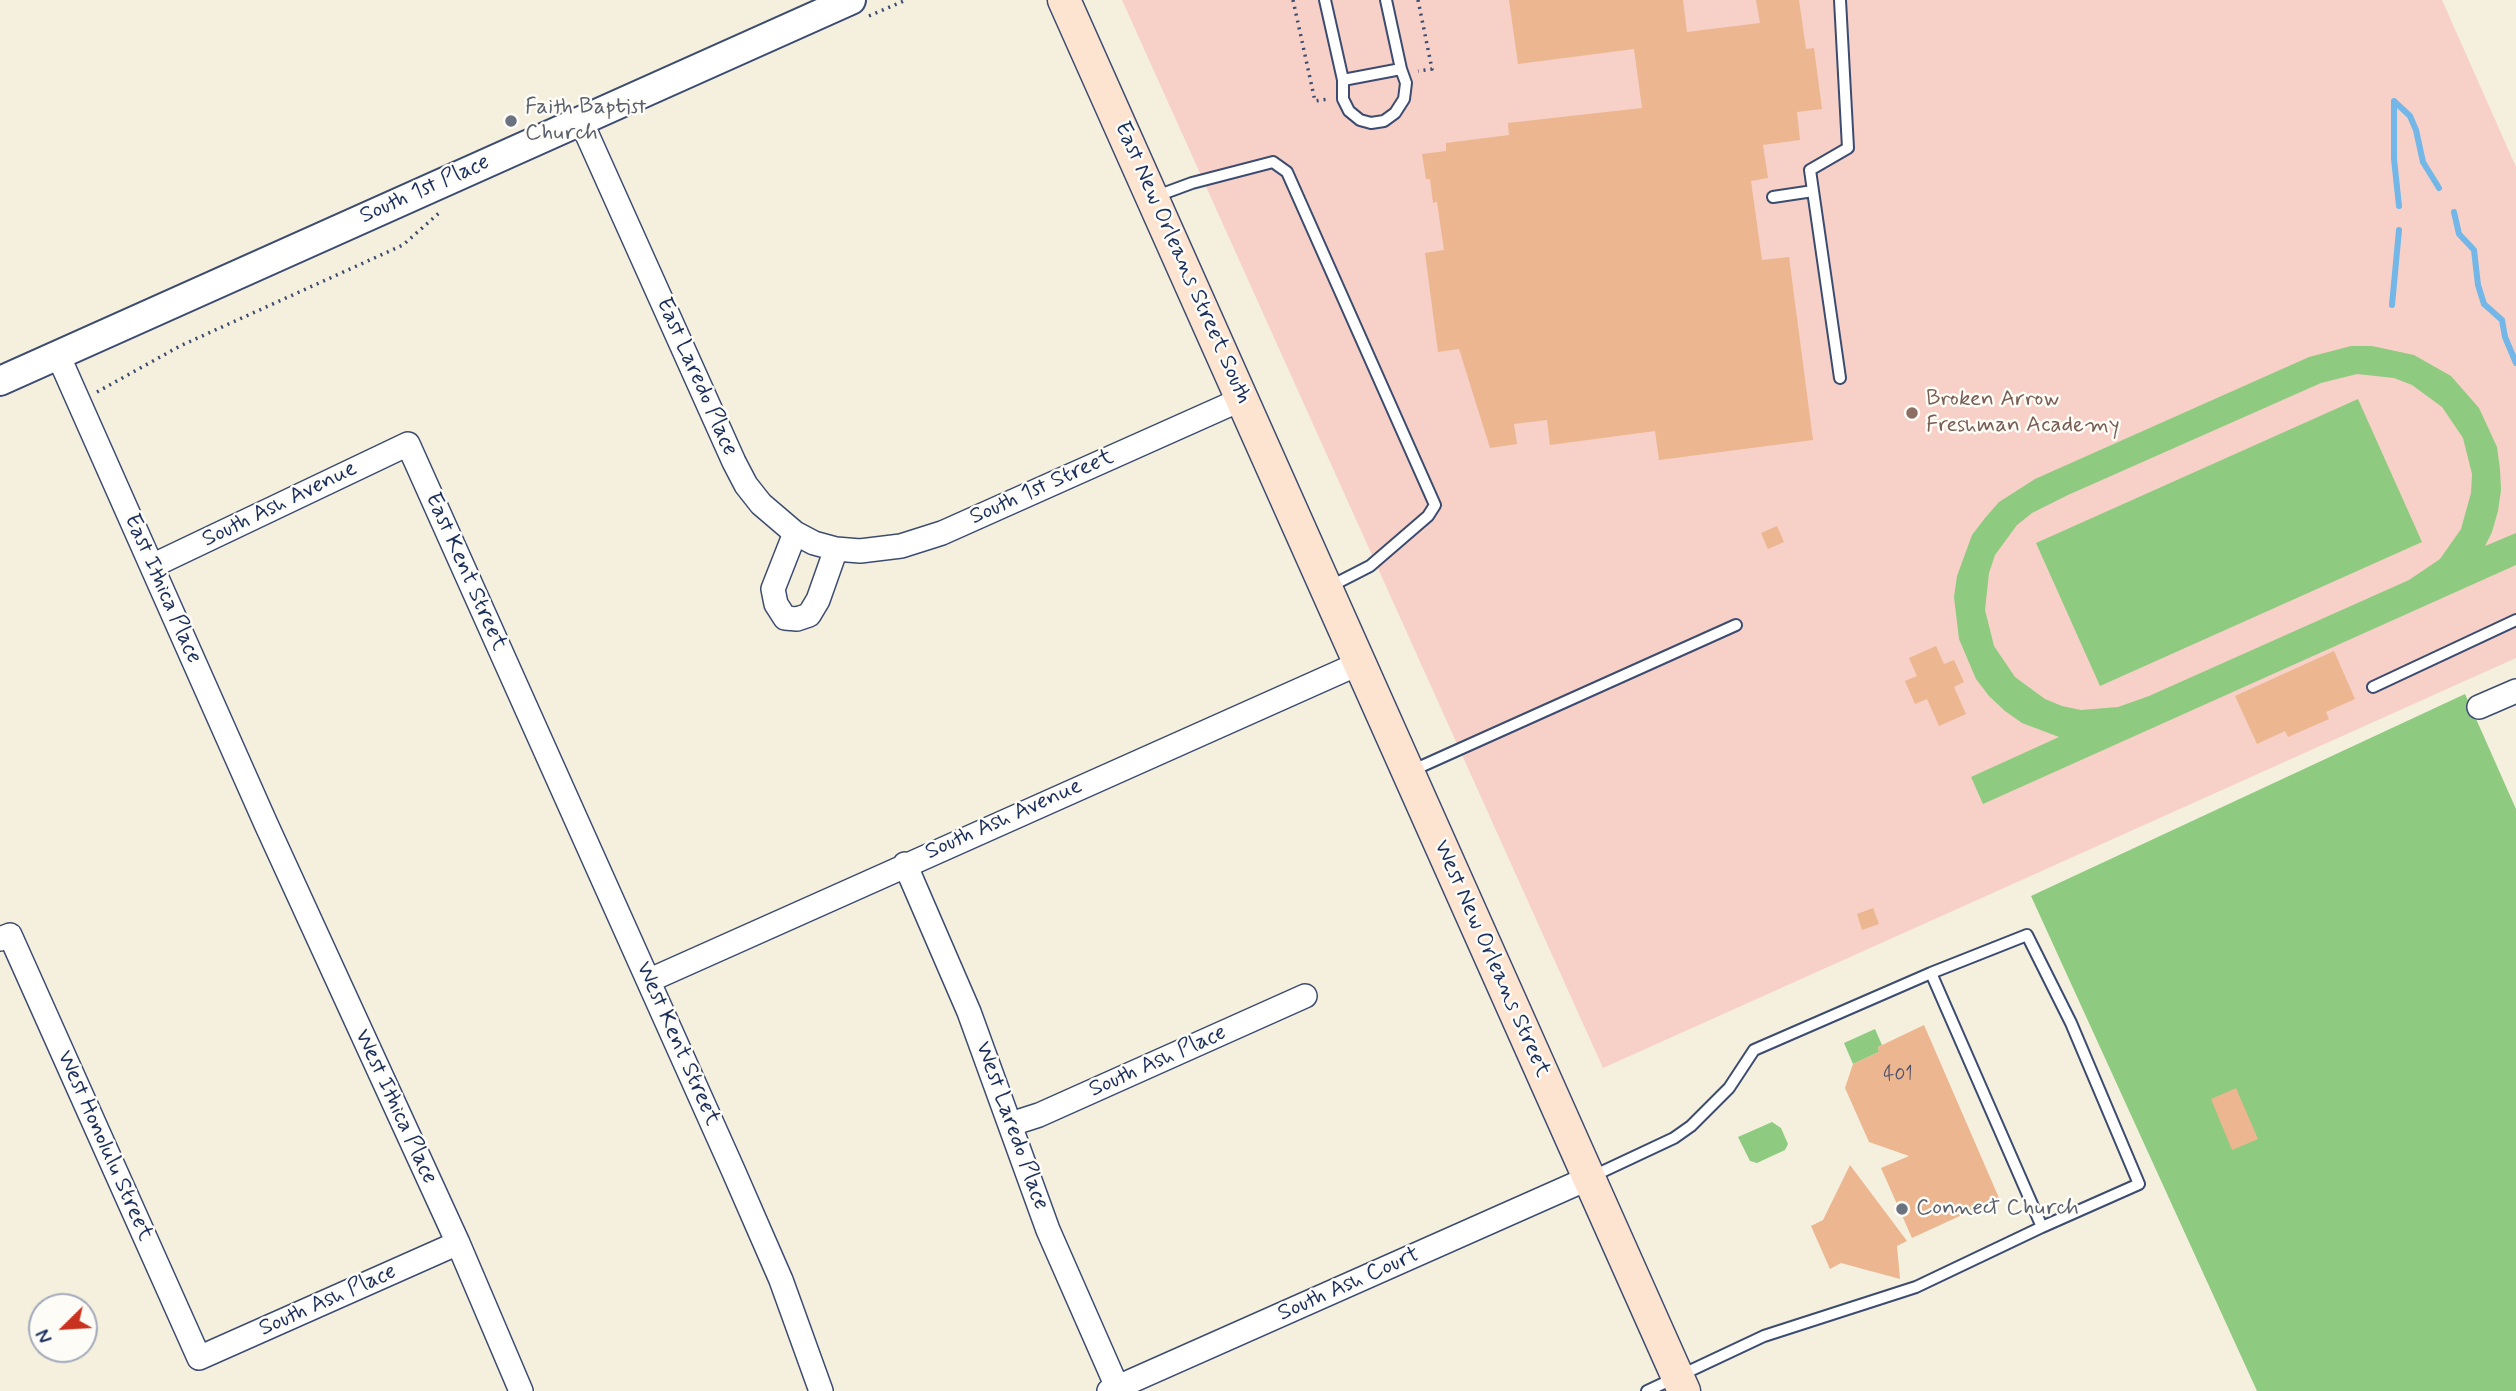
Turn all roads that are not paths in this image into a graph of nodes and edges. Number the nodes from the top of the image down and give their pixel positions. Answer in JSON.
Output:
{"nodes":[{"id":1,"x":851,"y":0,"type":"edge"},
{"id":2,"x":1064,"y":0,"type":"edge"},
{"id":3,"x":1325,"y":0,"type":"edge"},
{"id":4,"x":1386,"y":0,"type":"edge"},
{"id":5,"x":1840,"y":0,"type":"edge"},
{"id":6,"x":1401,"y":69,"type":"junction"},
{"id":7,"x":1343,"y":80,"type":"junction"},
{"id":8,"x":581,"y":121,"type":"junction"},
{"id":9,"x":1813,"y":191,"type":"junction"},
{"id":10,"x":1773,"y":197,"type":"dead end"},
{"id":11,"x":1152,"y":198,"type":"junction"},
{"id":12,"x":58,"y":355,"type":"junction"},
{"id":13,"x":1840,"y":378,"type":"dead end"},
{"id":14,"x":0,"y":381,"type":"edge"},
{"id":15,"x":1242,"y":399,"type":"junction"},
{"id":16,"x":408,"y":444,"type":"joint"},
{"id":17,"x":1299,"y":527,"type":"joint"},
{"id":18,"x":795,"y":533,"type":"junction"},
{"id":19,"x":836,"y":549,"type":"junction"},
{"id":20,"x":152,"y":566,"type":"junction"},
{"id":21,"x":1326,"y":588,"type":"junction"},
{"id":22,"x":2516,"y":620,"type":"edge"},
{"id":23,"x":1736,"y":625,"type":"dead end"},
{"id":24,"x":1360,"y":663,"type":"junction"},
{"id":25,"x":2373,"y":687,"type":"dead end"},
{"id":26,"x":2516,"y":691,"type":"edge"},
{"id":27,"x":522,"y":701,"type":"joint"},
{"id":28,"x":2479,"y":707,"type":"dead end"},
{"id":29,"x":1408,"y":772,"type":"junction"},
{"id":30,"x":266,"y":824,"type":"joint"},
{"id":31,"x":905,"y":864,"type":"junction"},
{"id":32,"x":5,"y":937,"type":"edge"},
{"id":33,"x":1931,"y":973,"type":"junction"},
{"id":34,"x":650,"y":979,"type":"junction"},
{"id":35,"x":1305,"y":996,"type":"dead end"},
{"id":36,"x":1011,"y":1124,"type":"junction"},
{"id":37,"x":1589,"y":1178,"type":"junction"},
{"id":38,"x":2042,"y":1227,"type":"junction"},
{"id":39,"x":458,"y":1244,"type":"junction"},
{"id":40,"x":199,"y":1358,"type":"joint"},
{"id":41,"x":1681,"y":1383,"type":"edge"},
{"id":42,"x":1113,"y":1389,"type":"edge"},
{"id":43,"x":522,"y":1391,"type":"edge"},
{"id":44,"x":821,"y":1391,"type":"edge"},
{"id":45,"x":1647,"y":1391,"type":"edge"}],
"edges":[{"from":1,"to":8,"type":"street","name":"South 1st Place"},
{"from":2,"to":11,"type":"main road","name":"East New Orleans Street South"},
{"from":3,"to":7,"type":"lane"},
{"from":4,"to":6,"type":"lane"},
{"from":5,"to":9,"type":"lane"},
{"from":6,"to":7,"type":"lane"},
{"from":6,"to":7,"type":"lane"},
{"from":8,"to":12,"type":"street","name":"South 1st Place"},
{"from":8,"to":18,"type":"street","name":"East Laredo Place"},
{"from":9,"to":10,"type":"lane"},
{"from":9,"to":13,"type":"lane"},
{"from":11,"to":15,"type":"main road","name":"East New Orleans Street South"},
{"from":11,"to":21,"type":"lane"},
{"from":12,"to":14,"type":"street","name":"South 1st Place"},
{"from":12,"to":20,"type":"street","name":"East Ithica Place"},
{"from":15,"to":17,"type":"main road","name":"East New Orleans Street South"},
{"from":15,"to":19,"type":"street","name":"South 1st Street"},
{"from":16,"to":20,"type":"street","name":"South Ash Avenue"},
{"from":16,"to":27,"type":"street","name":"East Kent Street"},
{"from":17,"to":21,"type":"main road","name":"West New Orleans Street"},
{"from":18,"to":19,"type":"street","name":"South 1st Street"},
{"from":18,"to":19,"type":"street"},
{"from":20,"to":30,"type":"street","name":"East Ithica Place"},
{"from":21,"to":24,"type":"main road","name":"West New Orleans Street"},
{"from":22,"to":25,"type":"lane"},
{"from":23,"to":29,"type":"lane"},
{"from":24,"to":29,"type":"main road","name":"West New Orleans Street"},
{"from":24,"to":31,"type":"street","name":"South Ash Avenue"},
{"from":26,"to":28,"type":"street"},
{"from":27,"to":34,"type":"street","name":"West Kent Street"},
{"from":29,"to":37,"type":"main road","name":"West New Orleans Street"},
{"from":30,"to":39,"type":"street","name":"West Ithica Place"},
{"from":31,"to":34,"type":"street","name":"South Ash Avenue"},
{"from":31,"to":36,"type":"street","name":"West Laredo Place"},
{"from":32,"to":40,"type":"street","name":"West Honolulu Street"},
{"from":33,"to":37,"type":"lane"},
{"from":33,"to":38,"type":"lane"},
{"from":33,"to":38,"type":"lane"},
{"from":34,"to":44,"type":"street","name":"West Kent Street"},
{"from":35,"to":36,"type":"street","name":"South Ash Place"},
{"from":36,"to":42,"type":"street","name":"West Laredo Place"},
{"from":37,"to":41,"type":"main road","name":"West New Orleans Street"},
{"from":37,"to":42,"type":"street","name":"South Ash Court"},
{"from":38,"to":41,"type":"lane"},
{"from":39,"to":40,"type":"street","name":"South Ash Place"},
{"from":39,"to":43,"type":"street","name":"West Ithica Place"},
{"from":41,"to":45,"type":"lane"}]}
